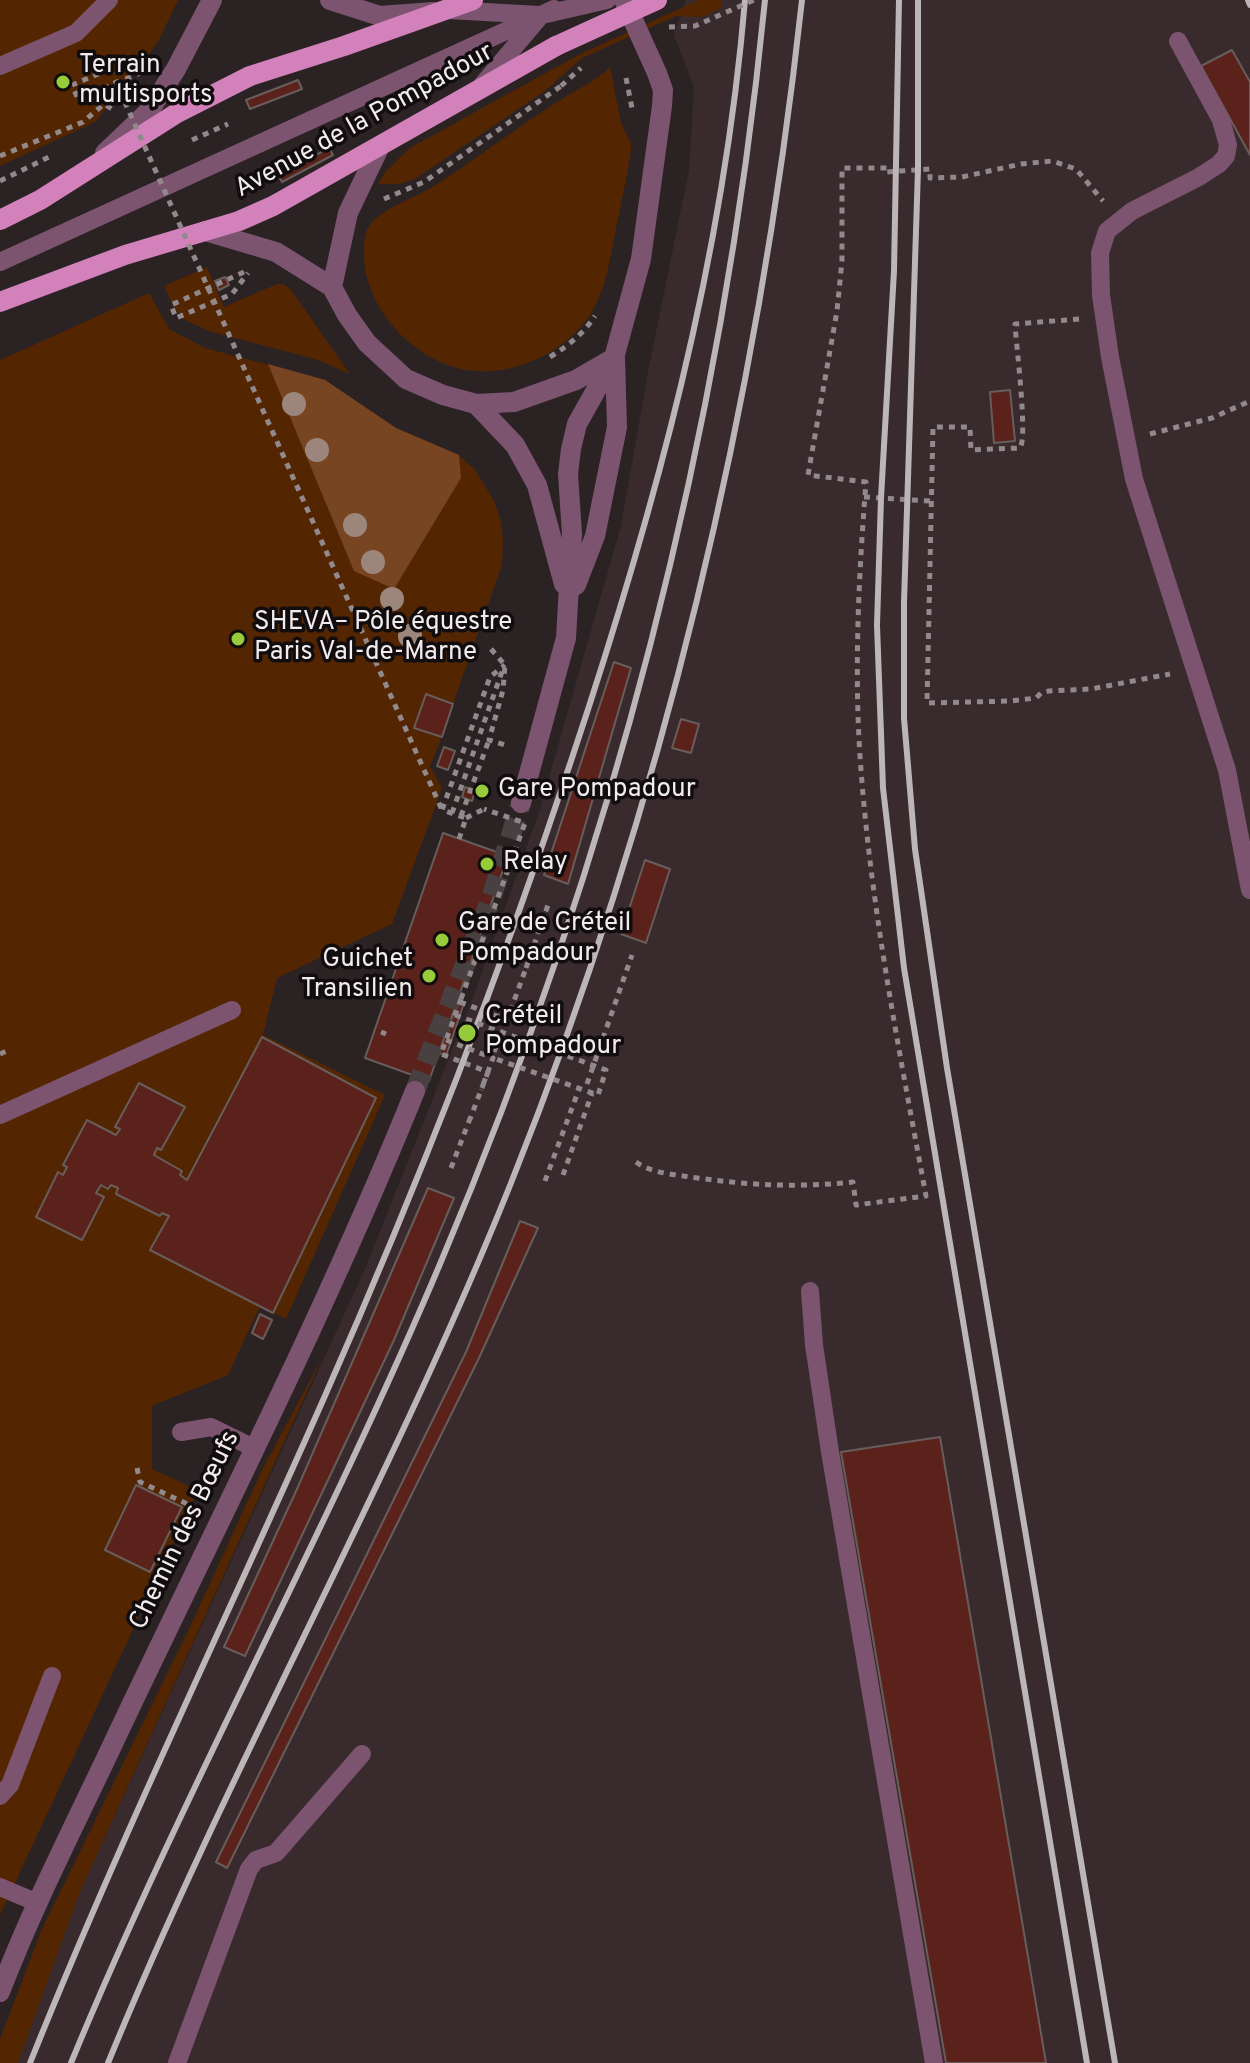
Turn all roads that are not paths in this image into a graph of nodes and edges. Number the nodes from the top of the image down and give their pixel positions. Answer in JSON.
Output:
{"nodes":[{"id":1,"x":109,"y":0,"type":"edge"},
{"id":2,"x":212,"y":0,"type":"edge"},
{"id":3,"x":330,"y":0,"type":"edge"},
{"id":4,"x":473,"y":0,"type":"edge"},
{"id":5,"x":562,"y":0,"type":"edge"},
{"id":6,"x":575,"y":0,"type":"edge"},
{"id":7,"x":607,"y":0,"type":"edge"},
{"id":8,"x":624,"y":0,"type":"edge"},
{"id":9,"x":657,"y":0,"type":"edge"},
{"id":10,"x":449,"y":10,"type":"junction"},
{"id":11,"x":542,"y":15,"type":"junction"},
{"id":12,"x":1178,"y":41,"type":"dead end"},
{"id":13,"x":0,"y":66,"type":"edge"},
{"id":14,"x":475,"y":93,"type":"junction"},
{"id":15,"x":379,"y":148,"type":"junction"},
{"id":16,"x":90,"y":166,"type":"junction"},
{"id":17,"x":0,"y":220,"type":"edge"},
{"id":18,"x":205,"y":231,"type":"junction"},
{"id":19,"x":0,"y":262,"type":"edge"},
{"id":20,"x":332,"y":287,"type":"junction"},
{"id":21,"x":0,"y":302,"type":"edge"},
{"id":22,"x":614,"y":358,"type":"junction"},
{"id":23,"x":476,"y":404,"type":"junction"},
{"id":24,"x":569,"y":604,"type":"junction"},
{"id":25,"x":521,"y":803,"type":"tunnel mouth"},
{"id":26,"x":1250,"y":890,"type":"edge"},
{"id":27,"x":232,"y":1010,"type":"dead end"},
{"id":28,"x":415,"y":1091,"type":"tunnel mouth"},
{"id":29,"x":0,"y":1115,"type":"edge"},
{"id":30,"x":810,"y":1291,"type":"dead end"},
{"id":31,"x":181,"y":1432,"type":"dead end"},
{"id":32,"x":254,"y":1448,"type":"junction"},
{"id":33,"x":52,"y":1676,"type":"dead end"},
{"id":34,"x":362,"y":1754,"type":"dead end"},
{"id":35,"x":0,"y":1796,"type":"edge"},
{"id":36,"x":0,"y":1887,"type":"edge"},
{"id":37,"x":38,"y":1903,"type":"junction"},
{"id":38,"x":0,"y":1992,"type":"edge"},
{"id":39,"x":177,"y":2063,"type":"edge"},
{"id":40,"x":934,"y":2063,"type":"edge"}],
"edges":[{"from":1,"to":13,"type":"lane"},
{"from":2,"to":16,"type":"street"},
{"from":3,"to":10,"type":"street"},
{"from":4,"to":10,"type":"main road"},
{"from":5,"to":11,"type":"lane","bridge":true},
{"from":6,"to":11,"type":"lane","name":"Avenue de la Pompadour","bridge":true},
{"from":7,"to":11,"type":"lane","bridge":true},
{"from":8,"to":22,"type":"street"},
{"from":9,"to":14,"type":"main road","name":"Avenue de la Pompadour","bridge":true},
{"from":10,"to":11,"type":"lane"},
{"from":10,"to":16,"type":"main road"},
{"from":11,"to":14,"type":"lane"},
{"from":11,"to":19,"type":"lane","name":"Avenue de la Pompadour"},
{"from":12,"to":26,"type":"lane"},
{"from":14,"to":15,"type":"main road","name":"Avenue de la Pompadour"},
{"from":15,"to":18,"type":"main road","name":"Avenue de la Pompadour"},
{"from":15,"to":20,"type":"street"},
{"from":16,"to":17,"type":"main road"},
{"from":18,"to":20,"type":"street"},
{"from":18,"to":21,"type":"main road","name":"Avenue de la Pompadour"},
{"from":20,"to":23,"type":"street"},
{"from":22,"to":23,"type":"street"},
{"from":22,"to":24,"type":"street"},
{"from":22,"to":24,"type":"street"},
{"from":23,"to":24,"type":"street"},
{"from":24,"to":25,"type":"street"},
{"from":27,"to":29,"type":"lane"},
{"from":28,"to":32,"type":"street","name":"Chemin des Bœufs"},
{"from":30,"to":40,"type":"lane"},
{"from":31,"to":32,"type":"lane"},
{"from":32,"to":37,"type":"street","name":"Chemin des Bœufs"},
{"from":33,"to":35,"type":"lane"},
{"from":34,"to":39,"type":"lane"},
{"from":36,"to":37,"type":"lane"},
{"from":37,"to":38,"type":"street","name":"Chemin des Bœufs"}]}
